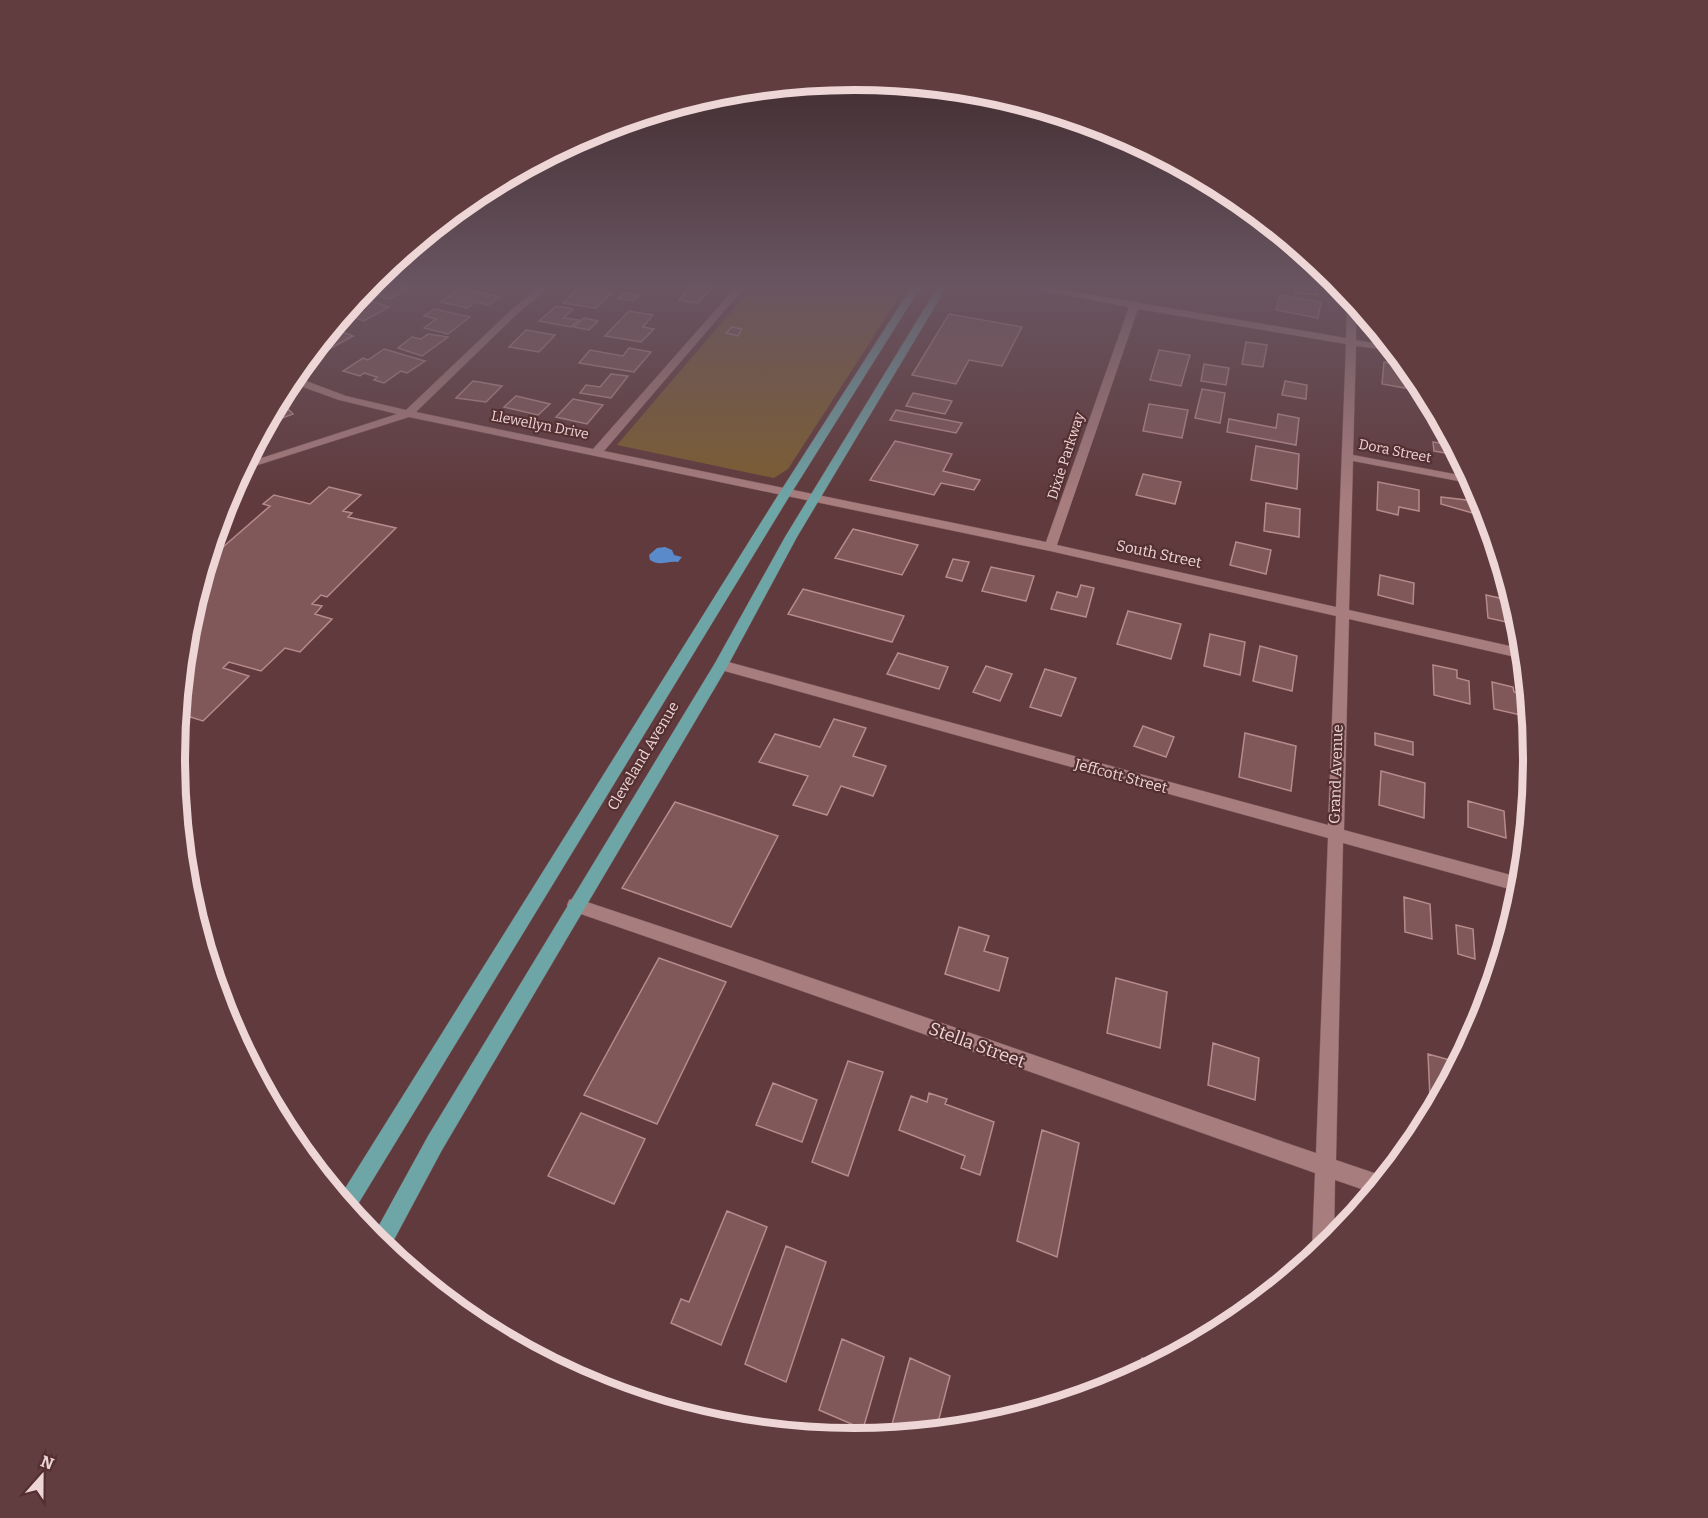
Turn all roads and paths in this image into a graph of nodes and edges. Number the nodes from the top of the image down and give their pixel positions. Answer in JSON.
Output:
{"nodes":[{"id":1,"x":464,"y":359,"type":"edge"},
{"id":2,"x":678,"y":359,"type":"edge"},
{"id":3,"x":871,"y":359,"type":"edge"},
{"id":4,"x":899,"y":359,"type":"edge"},
{"id":5,"x":1116,"y":359,"type":"edge"},
{"id":6,"x":1350,"y":359,"type":"edge"},
{"id":7,"x":301,"y":383,"type":"edge"},
{"id":8,"x":408,"y":414,"type":"junction"},
{"id":9,"x":597,"y":452,"type":"junction"},
{"id":10,"x":1347,"y":457,"type":"junction"},
{"id":11,"x":254,"y":464,"type":"edge"},
{"id":12,"x":1461,"y":479,"type":"edge"},
{"id":13,"x":786,"y":492,"type":"junction"},
{"id":14,"x":814,"y":498,"type":"junction"},
{"id":15,"x":1050,"y":548,"type":"junction"},
{"id":16,"x":1342,"y":612,"type":"junction"},
{"id":17,"x":1514,"y":652,"type":"edge"},
{"id":18,"x":721,"y":665,"type":"junction"},
{"id":19,"x":1334,"y":833,"type":"junction"},
{"id":20,"x":1511,"y":882,"type":"edge"},
{"id":21,"x":575,"y":905,"type":"junction"},
{"id":22,"x":1325,"y":1164,"type":"junction"},
{"id":23,"x":1372,"y":1182,"type":"edge"},
{"id":24,"x":350,"y":1199,"type":"edge"},
{"id":25,"x":1323,"y":1235,"type":"edge"},
{"id":26,"x":385,"y":1236,"type":"edge"}],
"edges":[{"from":1,"to":8,"type":"street"},
{"from":2,"to":9,"type":"street"},
{"from":3,"to":13,"type":"main road","name":"Cleveland Avenue"},
{"from":4,"to":14,"type":"main road","name":"Cleveland Avenue"},
{"from":5,"to":15,"type":"street","name":"Dixie Parkway"},
{"from":6,"to":10,"type":"street","name":"Grand Avenue"},
{"from":7,"to":8,"type":"street","name":"Llewellyn Drive"},
{"from":8,"to":9,"type":"street","name":"Llewellyn Drive"},
{"from":8,"to":11,"type":"street"},
{"from":9,"to":13,"type":"street","name":"Llewellyn Drive"},
{"from":10,"to":12,"type":"street","name":"Dora Street"},
{"from":10,"to":16,"type":"street","name":"Grand Avenue"},
{"from":13,"to":14,"type":"street","name":"South Street"},
{"from":13,"to":24,"type":"main road","name":"Cleveland Avenue"},
{"from":14,"to":15,"type":"street","name":"South Street"},
{"from":14,"to":18,"type":"main road","name":"Cleveland Avenue"},
{"from":15,"to":16,"type":"street","name":"South Street"},
{"from":16,"to":17,"type":"street","name":"South Street"},
{"from":16,"to":19,"type":"street","name":"Grand Avenue"},
{"from":18,"to":19,"type":"street","name":"Jeffcott Street"},
{"from":18,"to":21,"type":"main road","name":"Cleveland Avenue"},
{"from":19,"to":20,"type":"street","name":"Jeffcott Street"},
{"from":19,"to":22,"type":"street","name":"Grand Avenue"},
{"from":21,"to":22,"type":"street","name":"Stella Street"},
{"from":21,"to":26,"type":"main road","name":"Cleveland Avenue"},
{"from":22,"to":23,"type":"street","name":"Stella Street"},
{"from":22,"to":25,"type":"street","name":"Grand Avenue"}]}
